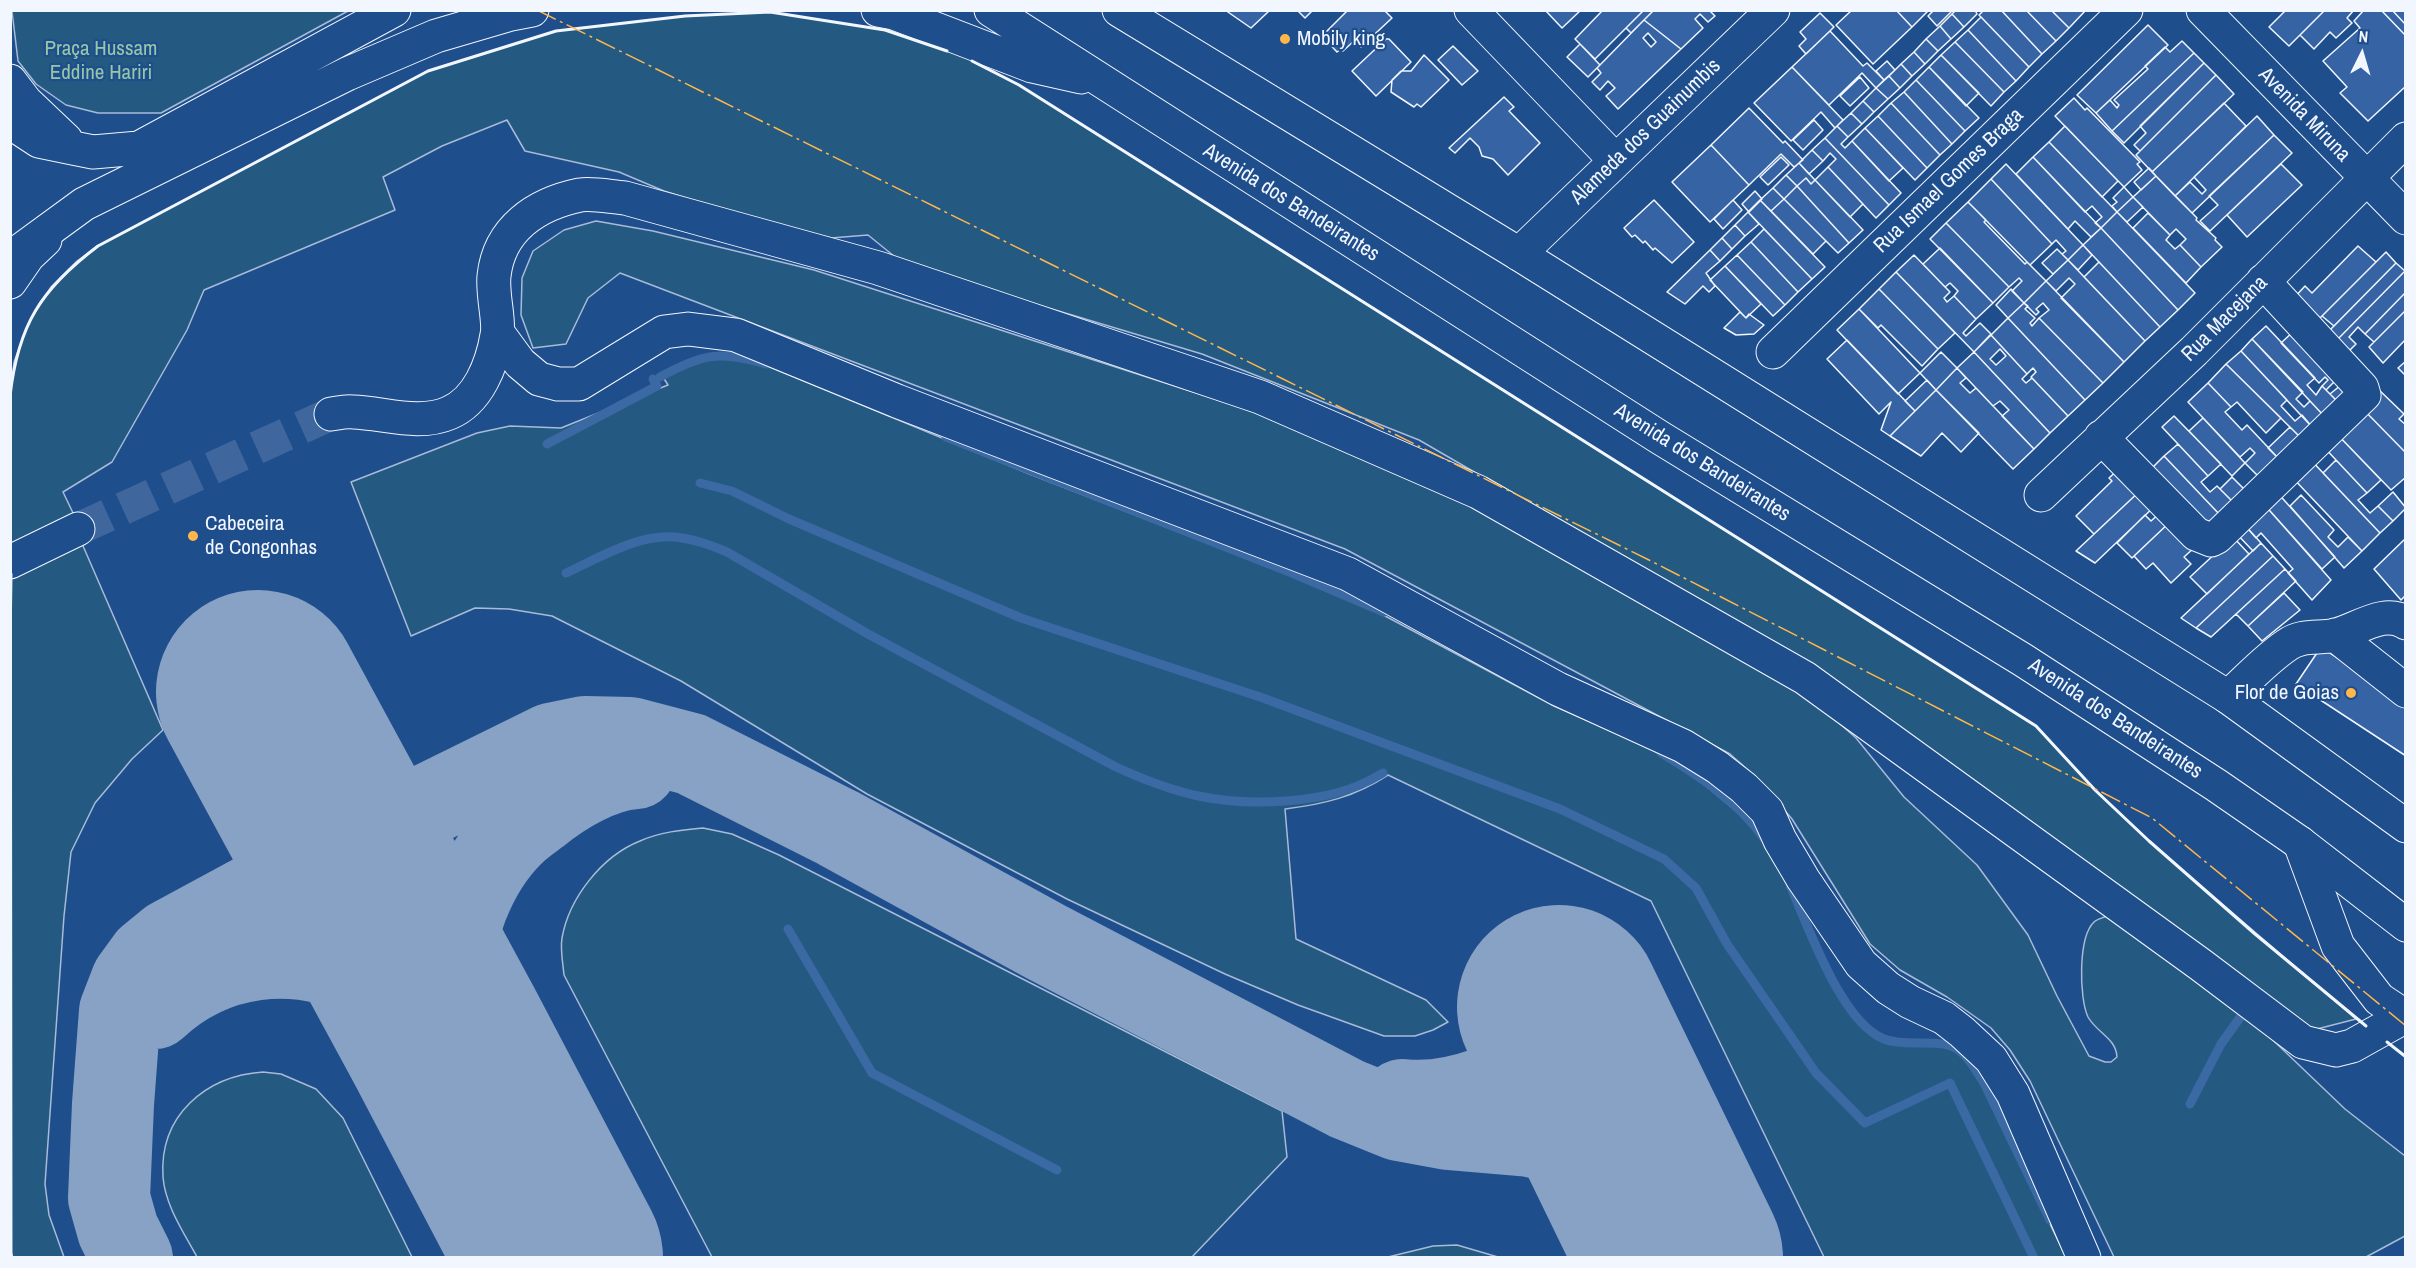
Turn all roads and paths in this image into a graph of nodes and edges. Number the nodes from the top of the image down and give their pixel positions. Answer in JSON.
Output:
{"nodes":[{"id":1,"x":394,"y":10,"type":"edge"},
{"id":2,"x":532,"y":10,"type":"edge"},
{"id":3,"x":878,"y":10,"type":"edge"},
{"id":4,"x":991,"y":10,"type":"edge"},
{"id":5,"x":1119,"y":10,"type":"edge"},
{"id":6,"x":1471,"y":10,"type":"edge"},
{"id":7,"x":1773,"y":10,"type":"edge"},
{"id":8,"x":2126,"y":10,"type":"edge"},
{"id":9,"x":2203,"y":10,"type":"edge"},
{"id":10,"x":1096,"y":79,"type":"junction"},
{"id":11,"x":10,"y":81,"type":"edge"},
{"id":12,"x":10,"y":122,"type":"edge"},
{"id":13,"x":2406,"y":139,"type":"edge"},
{"id":14,"x":73,"y":148,"type":"junction"},
{"id":15,"x":1615,"y":160,"type":"junction"},
{"id":16,"x":2366,"y":178,"type":"junction"},
{"id":17,"x":84,"y":204,"type":"junction"},
{"id":18,"x":2406,"y":218,"type":"edge"},
{"id":19,"x":1520,"y":254,"type":"junction"},
{"id":20,"x":10,"y":258,"type":"edge"},
{"id":21,"x":2263,"y":281,"type":"junction"},
{"id":22,"x":10,"y":282,"type":"edge"},
{"id":23,"x":498,"y":333,"type":"junction"},
{"id":24,"x":1773,"y":352,"type":"dead end"},
{"id":25,"x":331,"y":414,"type":"tunnel mouth"},
{"id":26,"x":2101,"y":437,"type":"junction"},
{"id":27,"x":2041,"y":495,"type":"dead end"},
{"id":28,"x":78,"y":529,"type":"tunnel mouth"},
{"id":29,"x":10,"y":562,"type":"edge"},
{"id":30,"x":2406,"y":623,"type":"edge"},
{"id":31,"x":2335,"y":635,"type":"junction"},
{"id":32,"x":2406,"y":691,"type":"edge"},
{"id":33,"x":2228,"y":697,"type":"junction"},
{"id":34,"x":2406,"y":826,"type":"edge"},
{"id":35,"x":2300,"y":843,"type":"junction"},
{"id":36,"x":2406,"y":925,"type":"edge"},
{"id":37,"x":2405,"y":1017,"type":"edge"},
{"id":38,"x":2084,"y":1257,"type":"edge"}],
"edges":[{"from":1,"to":14,"type":"main road"},
{"from":2,"to":17,"type":"main road"},
{"from":3,"to":10,"type":"main road"},
{"from":4,"to":10,"type":"main road","name":"Avenida dos Bandeirantes"},
{"from":5,"to":19,"type":"main road"},
{"from":6,"to":15,"type":"main road"},
{"from":7,"to":15,"type":"main road","name":"Alameda dos Guainumbis"},
{"from":8,"to":24,"type":"main road","name":"Rua Ismael Gomes Braga"},
{"from":9,"to":16,"type":"main road","name":"Avenida Miruna"},
{"from":10,"to":35,"type":"main road","name":"Avenida dos Bandeirantes"},
{"from":11,"to":14,"type":"main road"},
{"from":12,"to":14,"type":"main road"},
{"from":13,"to":16,"type":"main road","name":"Rua Macejana"},
{"from":15,"to":19,"type":"main road","name":"Alameda dos Guainumbis"},
{"from":16,"to":18,"type":"main road","name":"Avenida Miruna"},
{"from":16,"to":21,"type":"main road","name":"Rua Macejana"},
{"from":17,"to":20,"type":"main road"},
{"from":17,"to":22,"type":"main road"},
{"from":19,"to":33,"type":"main road"},
{"from":21,"to":26,"type":"main road","name":"Rua Macejana"},
{"from":21,"to":26,"type":"main road"},
{"from":23,"to":25,"type":"main road"},
{"from":23,"to":37,"type":"main road"},
{"from":23,"to":38,"type":"main road"},
{"from":26,"to":27,"type":"main road","name":"Rua Macejana"},
{"from":28,"to":29,"type":"main road"},
{"from":30,"to":31,"type":"main road"},
{"from":31,"to":32,"type":"main road"},
{"from":31,"to":33,"type":"main road"},
{"from":33,"to":34,"type":"main road"},
{"from":35,"to":36,"type":"main road","name":"Avenida dos Bandeirantes"},
{"from":35,"to":37,"type":"main road"}]}
